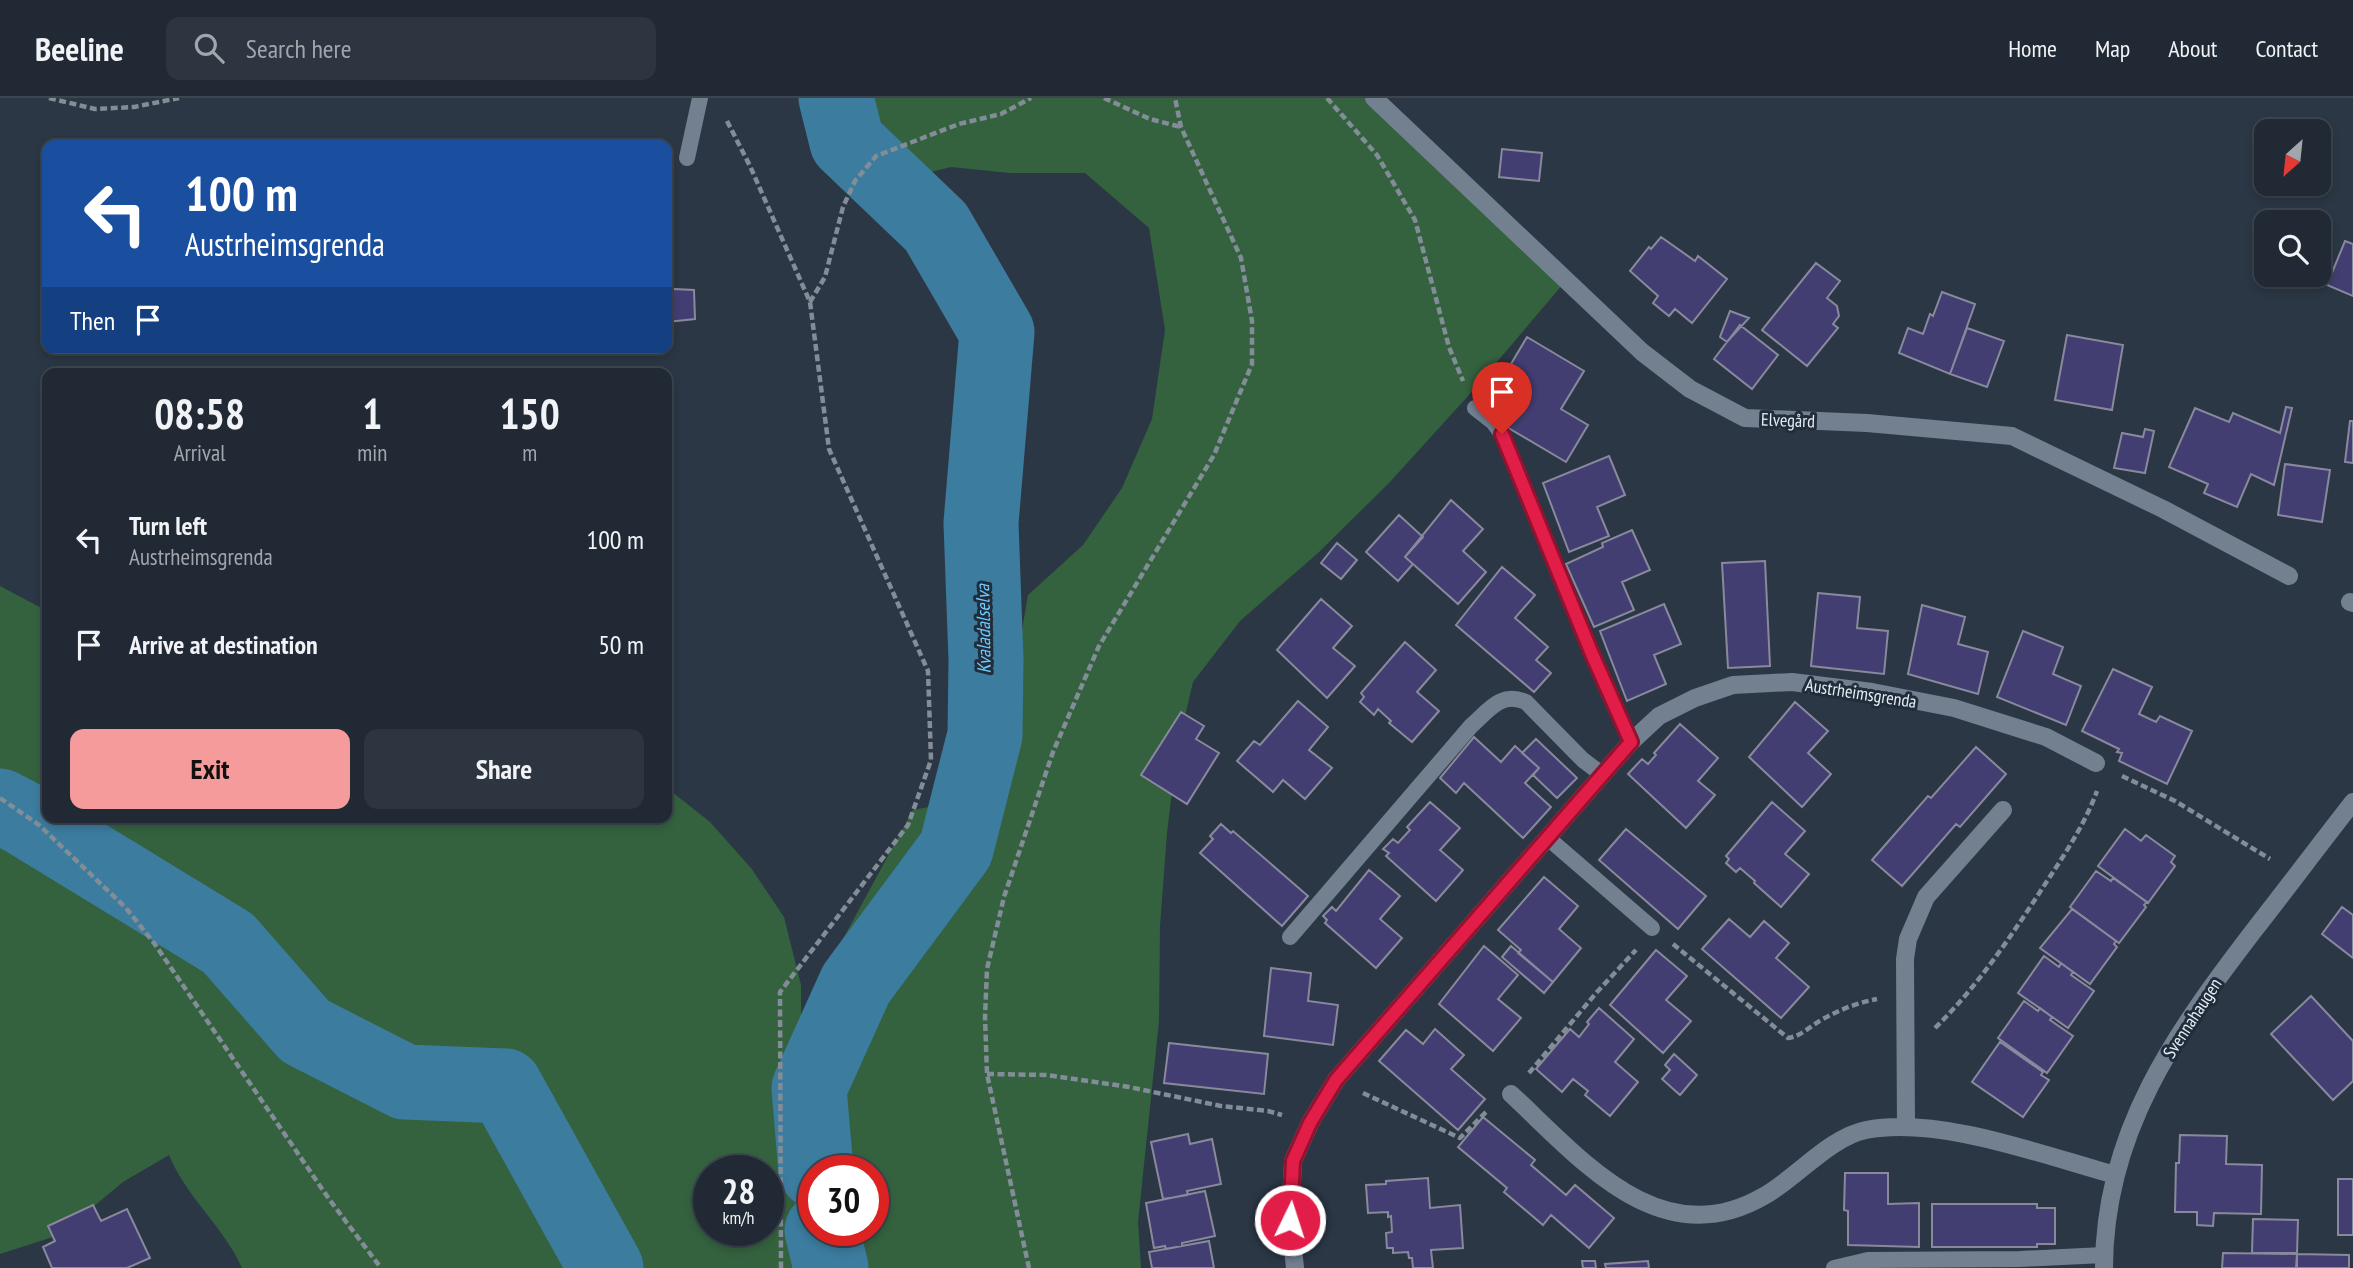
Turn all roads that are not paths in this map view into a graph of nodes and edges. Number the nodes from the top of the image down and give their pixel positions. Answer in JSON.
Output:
{"nodes":[{"id":1,"x":701,"y":98,"type":"edge"},
{"id":2,"x":1374,"y":98,"type":"edge"},
{"id":3,"x":687,"y":158,"type":"dead end"},
{"id":4,"x":1475,"y":408,"type":"road end"},
{"id":5,"x":2289,"y":576,"type":"dead end"},
{"id":6,"x":1631,"y":742,"type":"junction"},
{"id":7,"x":2096,"y":763,"type":"road end"},
{"id":8,"x":1603,"y":775,"type":"junction"},
{"id":9,"x":2353,"y":802,"type":"edge"},
{"id":10,"x":2003,"y":810,"type":"dead end"},
{"id":11,"x":1549,"y":839,"type":"junction"},
{"id":12,"x":1652,"y":928,"type":"road end"},
{"id":13,"x":1290,"y":937,"type":"dead end"},
{"id":14,"x":1511,"y":1094,"type":"road end"},
{"id":15,"x":1906,"y":1125,"type":"junction"},
{"id":16,"x":2115,"y":1175,"type":"junction"},
{"id":17,"x":2104,"y":1262,"type":"edge"},
{"id":18,"x":1295,"y":1268,"type":"edge"},
{"id":19,"x":1834,"y":1268,"type":"edge"}],
"edges":[{"from":1,"to":3,"type":"lane"},
{"from":2,"to":5,"type":"street","name":"Elvegård"},
{"from":4,"to":6,"type":"lane"},
{"from":6,"to":7,"type":"street","name":"Austrheimsgrenda"},
{"from":6,"to":8,"type":"street","name":"Austrheimsgrenda"},
{"from":8,"to":11,"type":"street","name":"Austrheimsgrenda"},
{"from":8,"to":13,"type":"lane"},
{"from":9,"to":16,"type":"street","name":"Svennahaugen"},
{"from":10,"to":15,"type":"street"},
{"from":11,"to":12,"type":"lane"},
{"from":11,"to":18,"type":"street","name":"Austrheimsgrenda"},
{"from":14,"to":15,"type":"street"},
{"from":15,"to":16,"type":"street"},
{"from":16,"to":17,"type":"street","name":"Svennahaugen"},
{"from":17,"to":19,"type":"lane"}]}
